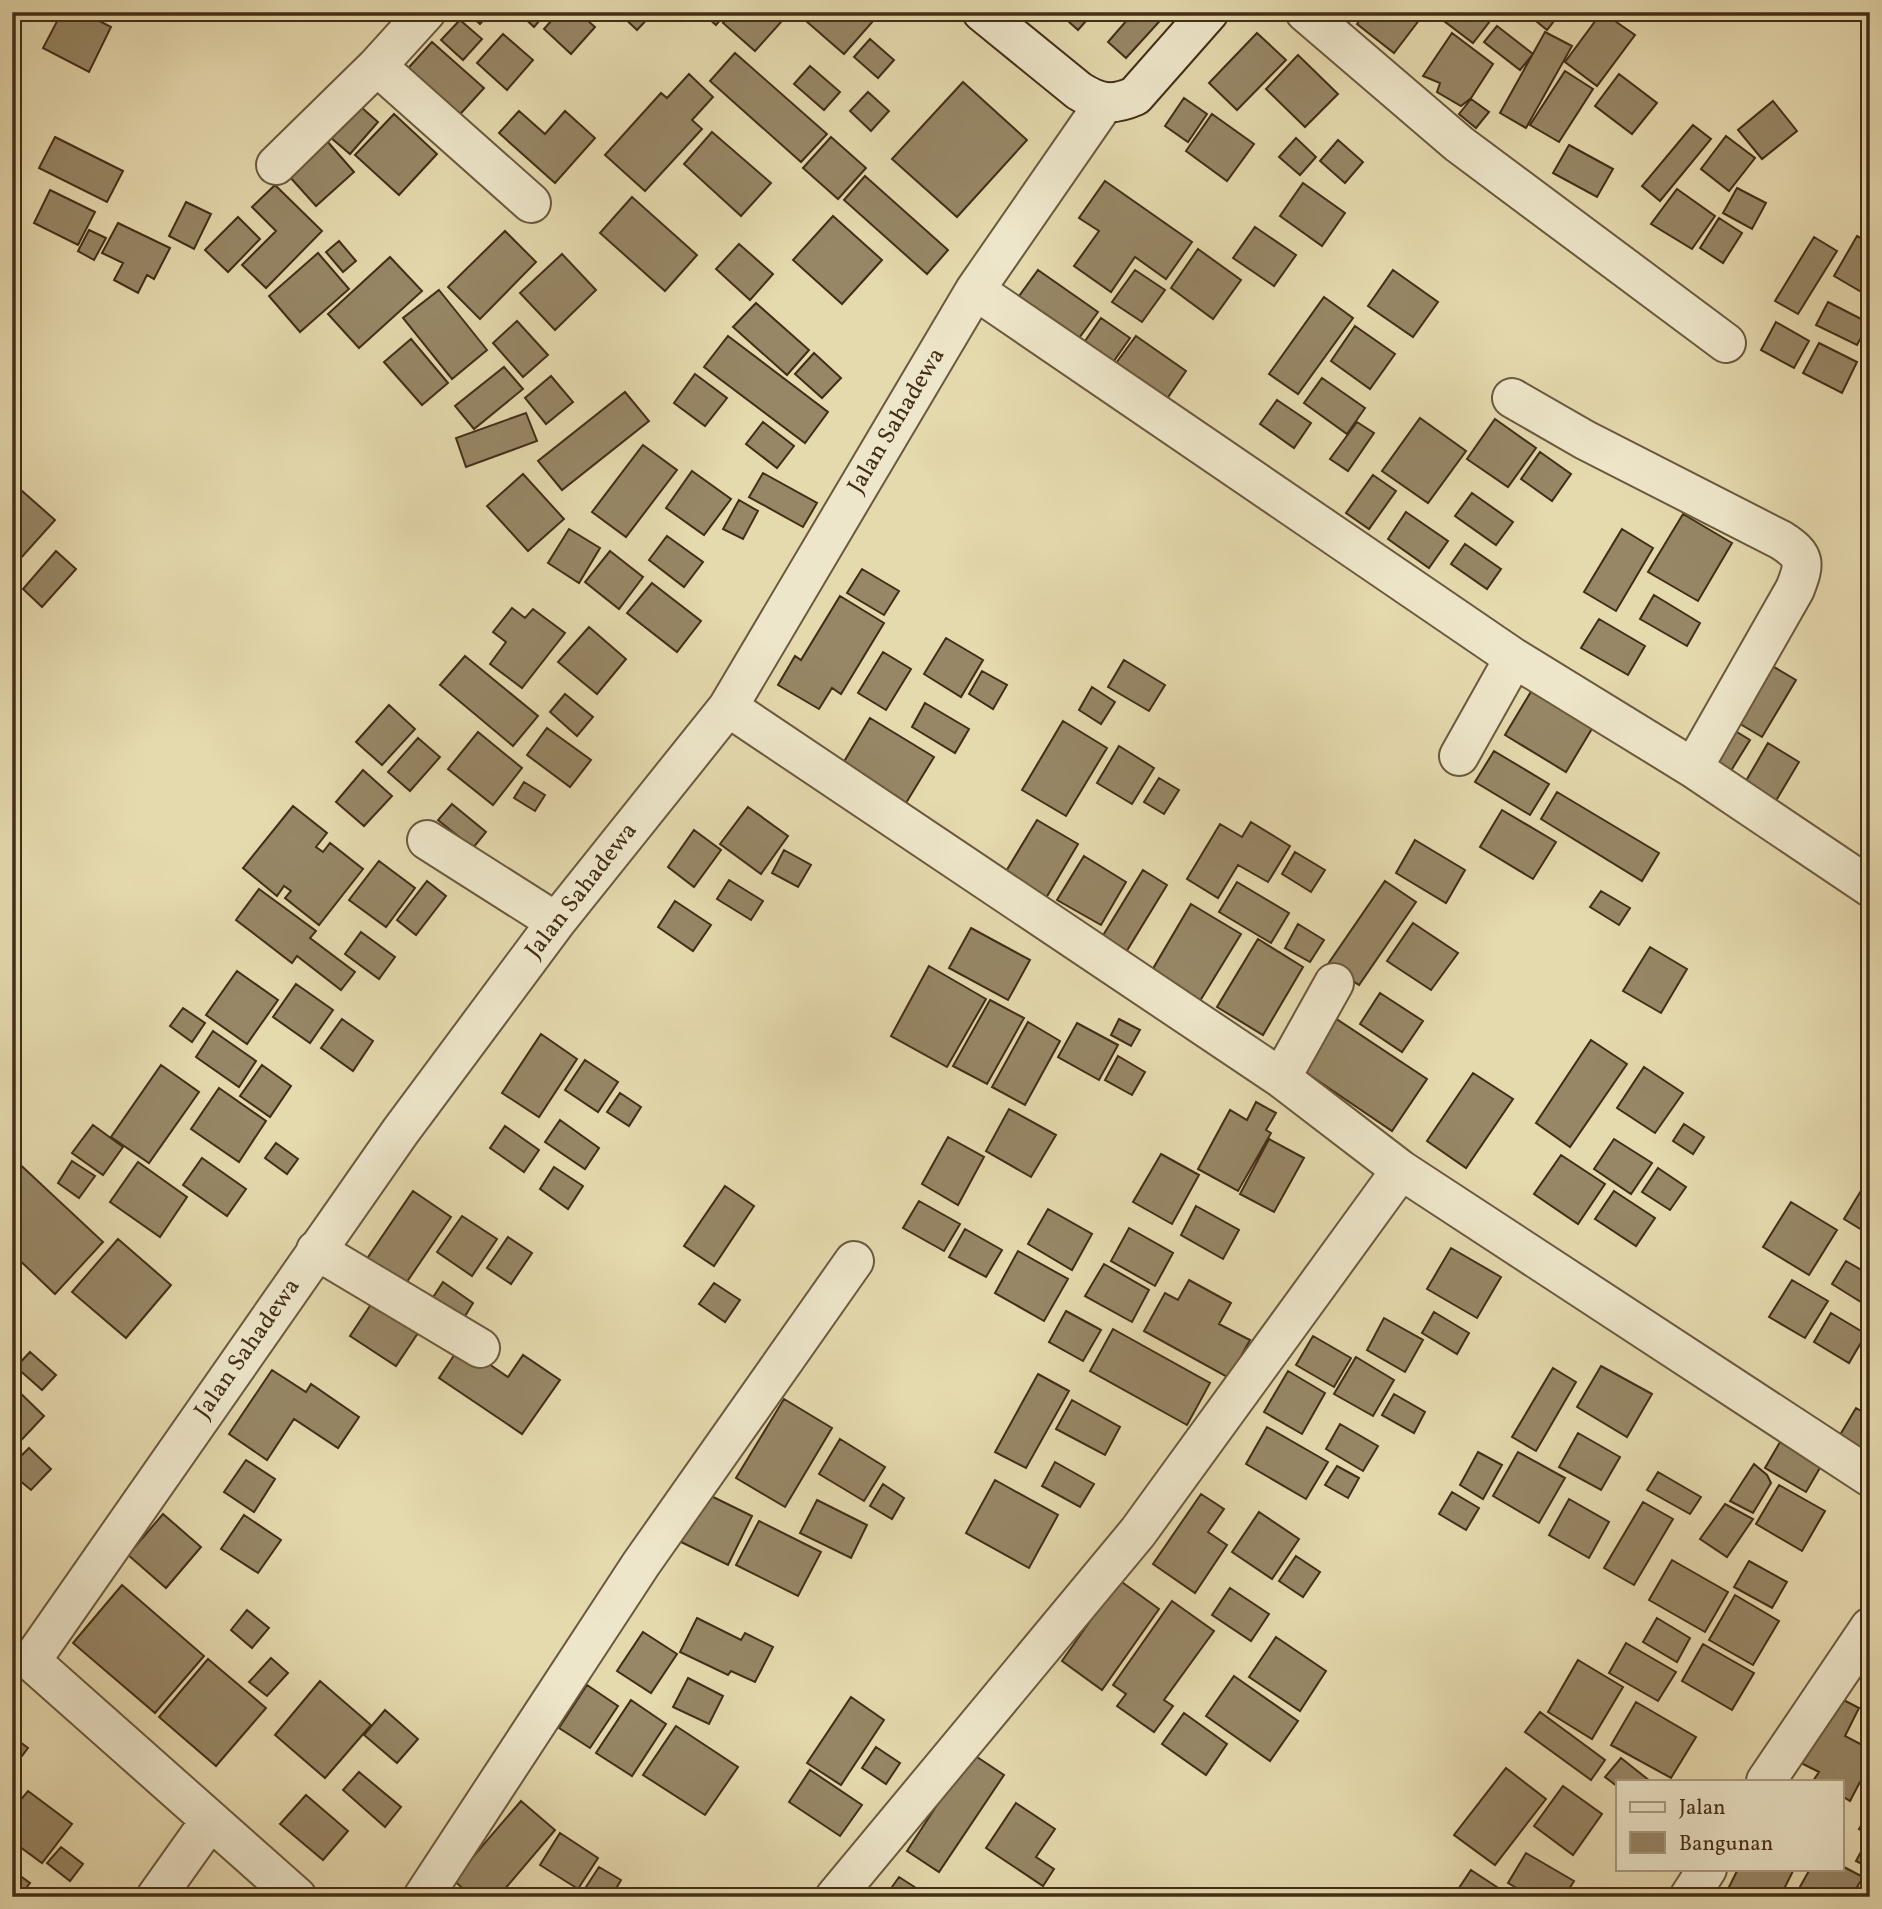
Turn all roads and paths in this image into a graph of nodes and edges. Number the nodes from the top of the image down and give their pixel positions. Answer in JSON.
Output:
{"nodes":[{"id":1,"x":426,"y":12,"type":"edge"},
{"id":2,"x":982,"y":12,"type":"edge"},
{"id":3,"x":1209,"y":12,"type":"edge"},
{"id":4,"x":1306,"y":12,"type":"edge"},
{"id":5,"x":377,"y":66,"type":"junction"},
{"id":6,"x":1105,"y":102,"type":"junction"},
{"id":7,"x":276,"y":165,"type":"dead end"},
{"id":8,"x":531,"y":203,"type":"dead end"},
{"id":9,"x":975,"y":290,"type":"junction"},
{"id":10,"x":1726,"y":343,"type":"dead end"},
{"id":11,"x":1512,"y":398,"type":"dead end"},
{"id":12,"x":1514,"y":658,"type":"junction"},
{"id":13,"x":728,"y":707,"type":"junction"},
{"id":14,"x":1459,"y":757,"type":"dead end"},
{"id":15,"x":1693,"y":768,"type":"junction"},
{"id":16,"x":427,"y":840,"type":"dead end"},
{"id":17,"x":1870,"y":887,"type":"edge"},
{"id":18,"x":556,"y":922,"type":"junction"},
{"id":19,"x":1334,"y":983,"type":"dead end"},
{"id":20,"x":1281,"y":1078,"type":"junction"},
{"id":21,"x":1401,"y":1170,"type":"junction"},
{"id":22,"x":316,"y":1250,"type":"junction"},
{"id":23,"x":854,"y":1261,"type":"dead end"},
{"id":24,"x":480,"y":1348,"type":"dead end"},
{"id":25,"x":1870,"y":1477,"type":"edge"},
{"id":26,"x":1870,"y":1627,"type":"edge"},
{"id":27,"x":22,"y":1662,"type":"edge"},
{"id":28,"x":1767,"y":1780,"type":"edge"},
{"id":29,"x":211,"y":1821,"type":"junction"},
{"id":30,"x":1706,"y":1870,"type":"edge"},
{"id":31,"x":156,"y":1897,"type":"edge"},
{"id":32,"x":297,"y":1897,"type":"edge"},
{"id":33,"x":423,"y":1897,"type":"edge"},
{"id":34,"x":835,"y":1897,"type":"edge"},
{"id":35,"x":1689,"y":1897,"type":"edge"}],
"edges":[{"from":1,"to":5,"type":"street"},
{"from":2,"to":6,"type":"street"},
{"from":3,"to":6,"type":"street"},
{"from":4,"to":10,"type":"street"},
{"from":5,"to":7,"type":"street"},
{"from":5,"to":8,"type":"street"},
{"from":6,"to":9,"type":"street","name":"Jalan Sahadewa"},
{"from":9,"to":12,"type":"street"},
{"from":9,"to":13,"type":"street","name":"Jalan Sahadewa"},
{"from":11,"to":15,"type":"street"},
{"from":12,"to":14,"type":"street"},
{"from":12,"to":15,"type":"street"},
{"from":13,"to":18,"type":"street","name":"Jalan Sahadewa"},
{"from":13,"to":20,"type":"street"},
{"from":15,"to":17,"type":"street"},
{"from":16,"to":18,"type":"street"},
{"from":18,"to":22,"type":"street","name":"Jalan Sahadewa"},
{"from":19,"to":20,"type":"street"},
{"from":20,"to":21,"type":"street"},
{"from":21,"to":25,"type":"street"},
{"from":21,"to":34,"type":"street"},
{"from":22,"to":24,"type":"street"},
{"from":22,"to":27,"type":"street","name":"Jalan Sahadewa"},
{"from":23,"to":33,"type":"street"},
{"from":26,"to":28,"type":"street"},
{"from":27,"to":29,"type":"street"},
{"from":29,"to":31,"type":"street"},
{"from":29,"to":32,"type":"street"},
{"from":30,"to":35,"type":"street"}]}
